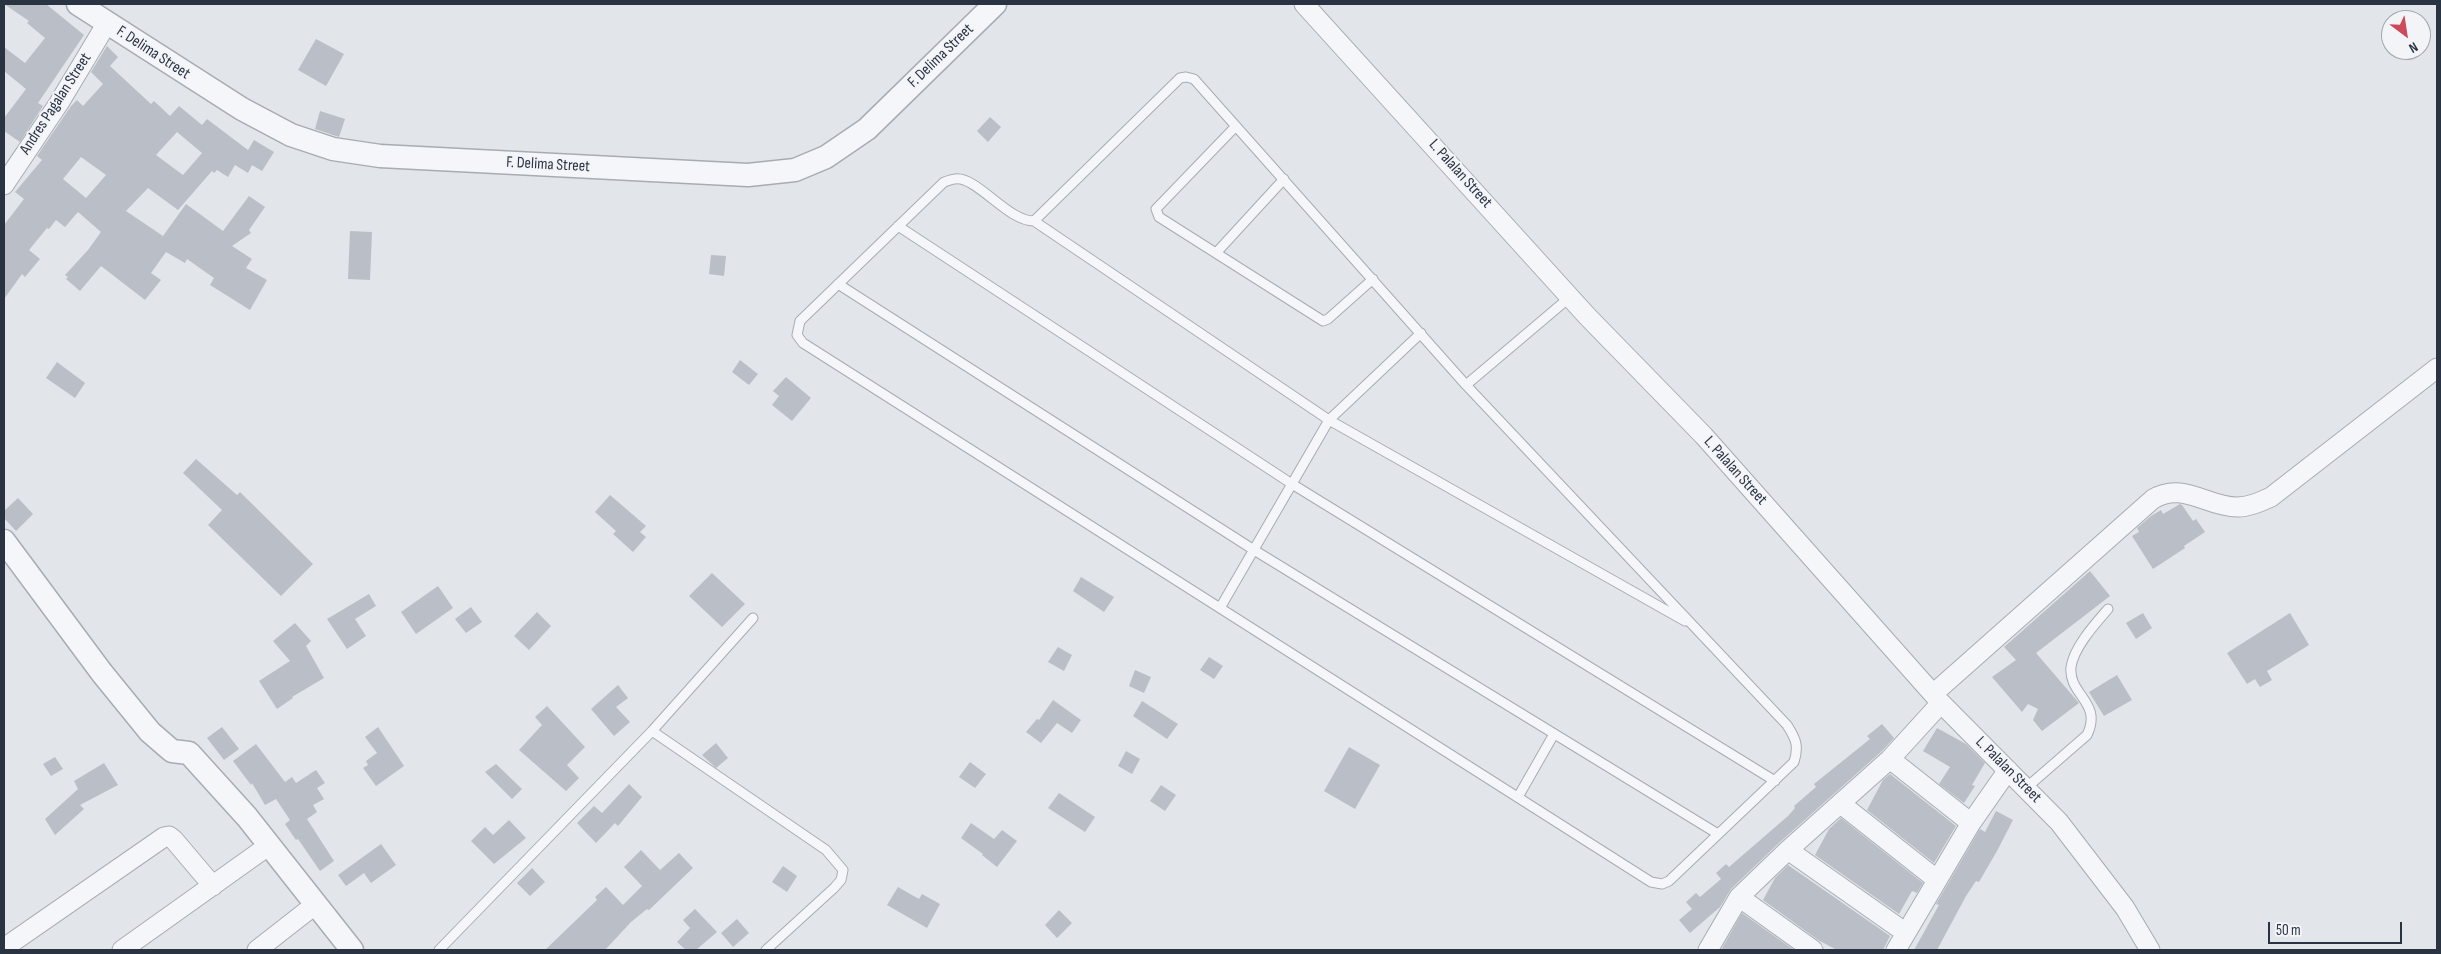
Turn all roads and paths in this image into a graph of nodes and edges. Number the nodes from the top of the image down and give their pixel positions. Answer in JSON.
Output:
{"nodes":[{"id":1,"x":78,"y":4,"type":"edge"},
{"id":2,"x":995,"y":4,"type":"edge"},
{"id":3,"x":1304,"y":4,"type":"edge"},
{"id":4,"x":107,"y":23,"type":"junction"},
{"id":5,"x":1236,"y":126,"type":"junction"},
{"id":6,"x":1284,"y":180,"type":"junction"},
{"id":7,"x":4,"y":185,"type":"edge"},
{"id":8,"x":1034,"y":221,"type":"junction"},
{"id":9,"x":898,"y":226,"type":"junction"},
{"id":10,"x":1217,"y":252,"type":"junction"},
{"id":11,"x":1373,"y":279,"type":"junction"},
{"id":12,"x":838,"y":284,"type":"junction"},
{"id":13,"x":1570,"y":296,"type":"junction"},
{"id":14,"x":1421,"y":333,"type":"junction"},
{"id":15,"x":2437,"y":368,"type":"edge"},
{"id":16,"x":1466,"y":385,"type":"junction"},
{"id":17,"x":1329,"y":420,"type":"junction"},
{"id":18,"x":1292,"y":484,"type":"junction"},
{"id":19,"x":4,"y":541,"type":"edge"},
{"id":20,"x":1254,"y":550,"type":"junction"},
{"id":21,"x":1220,"y":608,"type":"junction"},
{"id":22,"x":2108,"y":609,"type":"dead end"},
{"id":23,"x":753,"y":618,"type":"dead end"},
{"id":24,"x":1694,"y":626,"type":"junction"},
{"id":25,"x":1937,"y":698,"type":"junction"},
{"id":26,"x":652,"y":731,"type":"junction"},
{"id":27,"x":1554,"y":734,"type":"junction"},
{"id":28,"x":1890,"y":759,"type":"junction"},
{"id":29,"x":2008,"y":770,"type":"junction"},
{"id":30,"x":1775,"y":781,"type":"junction"},
{"id":31,"x":2026,"y":788,"type":"junction"},
{"id":32,"x":1518,"y":798,"type":"junction"},
{"id":33,"x":1841,"y":804,"type":"junction"},
{"id":34,"x":1971,"y":823,"type":"junction"},
{"id":35,"x":1718,"y":834,"type":"junction"},
{"id":36,"x":268,"y":846,"type":"junction"},
{"id":37,"x":1788,"y":850,"type":"junction"},
{"id":38,"x":1936,"y":879,"type":"junction"},
{"id":39,"x":213,"y":886,"type":"junction"},
{"id":40,"x":1740,"y":897,"type":"junction"},
{"id":41,"x":316,"y":904,"type":"junction"},
{"id":42,"x":1906,"y":933,"type":"junction"},
{"id":43,"x":4,"y":948,"type":"edge"},
{"id":44,"x":122,"y":950,"type":"edge"},
{"id":45,"x":257,"y":950,"type":"edge"},
{"id":46,"x":352,"y":950,"type":"edge"},
{"id":47,"x":439,"y":950,"type":"edge"},
{"id":48,"x":766,"y":950,"type":"edge"},
{"id":49,"x":1708,"y":950,"type":"edge"},
{"id":50,"x":1813,"y":950,"type":"edge"},
{"id":51,"x":1896,"y":950,"type":"edge"},
{"id":52,"x":2150,"y":950,"type":"edge"}],
"edges":[{"from":1,"to":4,"type":"street","name":"F. Delima Street"},
{"from":2,"to":4,"type":"street","name":"F. Delima Street"},
{"from":3,"to":13,"type":"street","name":"L. Palalan Street"},
{"from":4,"to":7,"type":"street","name":"Andres Pagalan Street"},
{"from":5,"to":6,"type":"lane"},
{"from":5,"to":8,"type":"lane"},
{"from":5,"to":10,"type":"lane"},
{"from":6,"to":10,"type":"lane"},
{"from":6,"to":11,"type":"lane"},
{"from":8,"to":9,"type":"lane"},
{"from":8,"to":17,"type":"lane"},
{"from":9,"to":12,"type":"lane"},
{"from":9,"to":18,"type":"lane"},
{"from":10,"to":11,"type":"lane"},
{"from":11,"to":14,"type":"lane"},
{"from":12,"to":20,"type":"lane"},
{"from":12,"to":21,"type":"lane"},
{"from":13,"to":16,"type":"lane"},
{"from":13,"to":25,"type":"street","name":"L. Palalan Street"},
{"from":14,"to":16,"type":"lane"},
{"from":14,"to":17,"type":"lane"},
{"from":15,"to":25,"type":"street"},
{"from":16,"to":24,"type":"lane"},
{"from":17,"to":18,"type":"lane"},
{"from":17,"to":24,"type":"lane"},
{"from":18,"to":20,"type":"lane"},
{"from":18,"to":30,"type":"lane"},
{"from":19,"to":36,"type":"street"},
{"from":20,"to":21,"type":"lane"},
{"from":20,"to":27,"type":"lane"},
{"from":21,"to":32,"type":"lane"},
{"from":22,"to":31,"type":"lane"},
{"from":23,"to":26,"type":"lane"},
{"from":24,"to":30,"type":"lane"},
{"from":25,"to":28,"type":"street"},
{"from":25,"to":29,"type":"street","name":"L. Palalan Street"},
{"from":26,"to":47,"type":"lane"},
{"from":26,"to":48,"type":"lane"},
{"from":27,"to":32,"type":"lane"},
{"from":27,"to":35,"type":"lane"},
{"from":28,"to":33,"type":"street"},
{"from":28,"to":34,"type":"street"},
{"from":29,"to":31,"type":"street","name":"L. Palalan Street"},
{"from":29,"to":34,"type":"street"},
{"from":30,"to":35,"type":"lane"},
{"from":31,"to":52,"type":"street","name":"L. Palalan Street"},
{"from":32,"to":35,"type":"lane"},
{"from":33,"to":37,"type":"street"},
{"from":33,"to":38,"type":"street"},
{"from":34,"to":38,"type":"street"},
{"from":36,"to":39,"type":"street"},
{"from":36,"to":41,"type":"street"},
{"from":37,"to":40,"type":"street"},
{"from":37,"to":42,"type":"street"},
{"from":38,"to":42,"type":"street"},
{"from":39,"to":43,"type":"street"},
{"from":39,"to":44,"type":"street"},
{"from":40,"to":49,"type":"street"},
{"from":40,"to":50,"type":"street"},
{"from":41,"to":45,"type":"street"},
{"from":41,"to":46,"type":"street"},
{"from":42,"to":51,"type":"street"}]}
